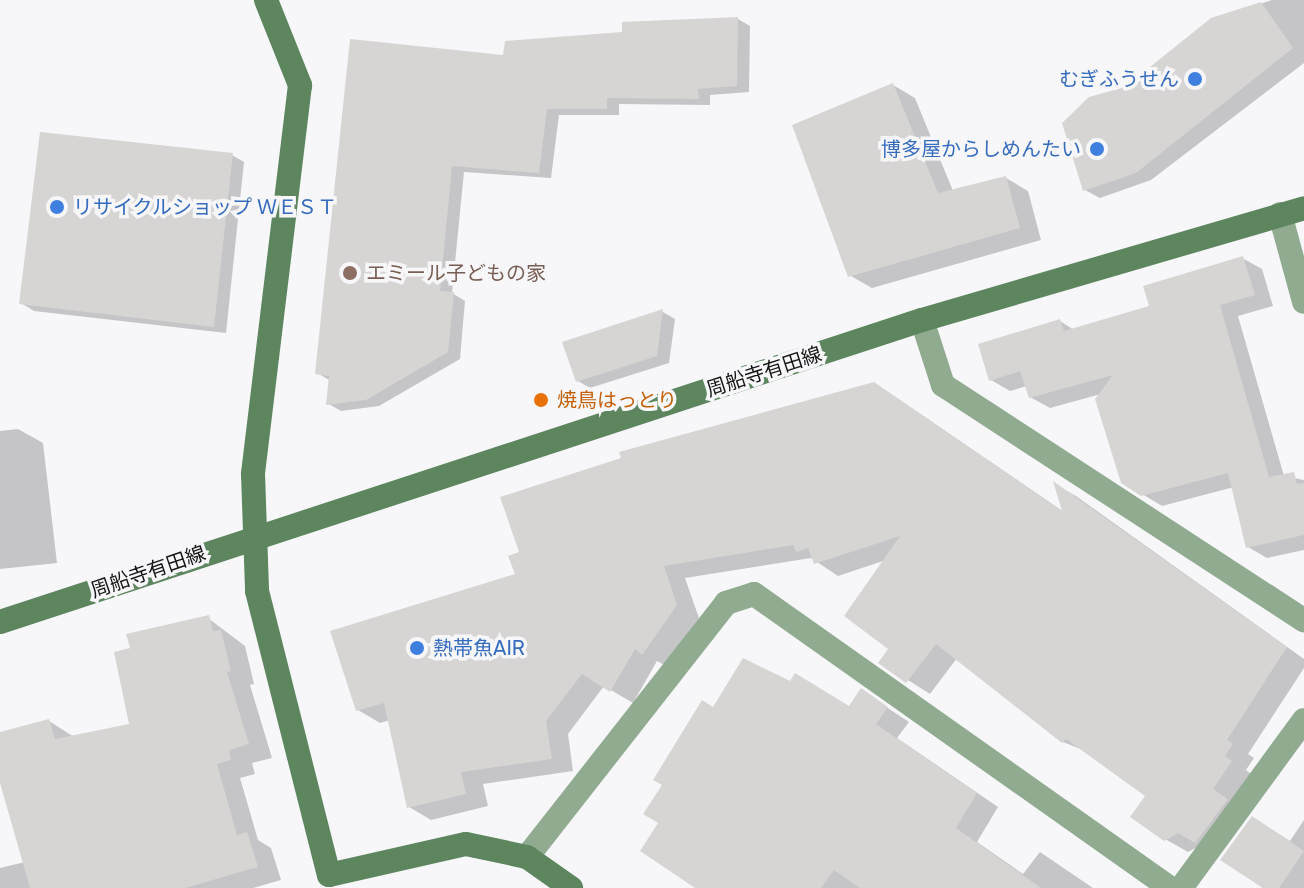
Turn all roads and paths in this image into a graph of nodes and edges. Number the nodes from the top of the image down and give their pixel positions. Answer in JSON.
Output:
{"nodes":[{"id":1,"x":266,"y":0,"type":"edge"},
{"id":2,"x":1292,"y":211,"type":"edge"},
{"id":3,"x":1304,"y":302,"type":"edge"},
{"id":4,"x":922,"y":320,"type":"junction"},
{"id":5,"x":255,"y":536,"type":"junction"},
{"id":6,"x":1304,"y":620,"type":"edge"},
{"id":7,"x":0,"y":622,"type":"edge"},
{"id":8,"x":1304,"y":720,"type":"edge"},
{"id":9,"x":527,"y":857,"type":"junction"},
{"id":10,"x":331,"y":882,"type":"edge"},
{"id":11,"x":571,"y":888,"type":"edge"},
{"id":12,"x":1170,"y":888,"type":"edge"},
{"id":13,"x":1181,"y":888,"type":"edge"}],
"edges":[{"from":1,"to":5,"type":"main road"},
{"from":2,"to":3,"type":"street"},
{"from":2,"to":4,"type":"main road","name":"周船寺有田線"},
{"from":4,"to":5,"type":"main road","name":"周船寺有田線"},
{"from":4,"to":6,"type":"street"},
{"from":5,"to":7,"type":"main road","name":"周船寺有田線"},
{"from":5,"to":10,"type":"main road"},
{"from":8,"to":13,"type":"street"},
{"from":9,"to":10,"type":"main road"},
{"from":9,"to":11,"type":"main road"},
{"from":9,"to":12,"type":"street"}]}
